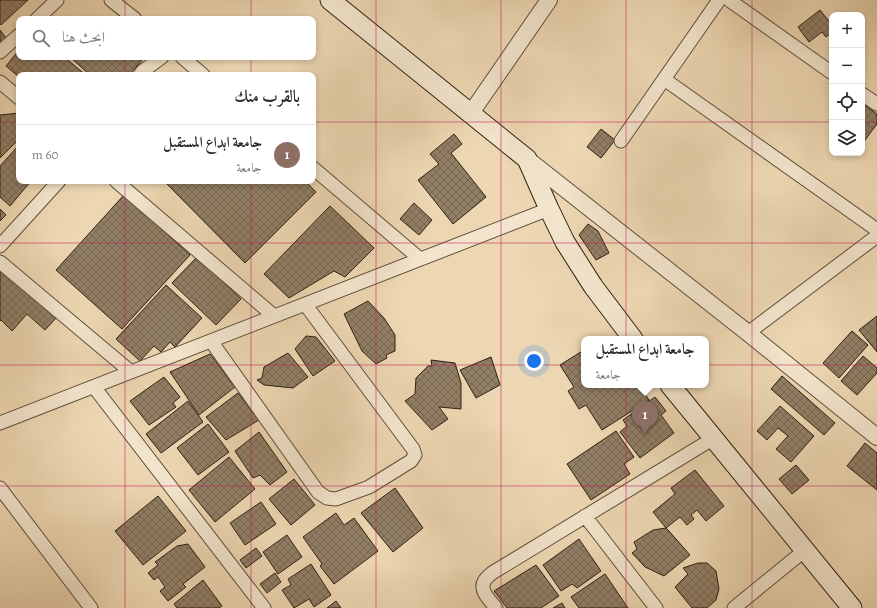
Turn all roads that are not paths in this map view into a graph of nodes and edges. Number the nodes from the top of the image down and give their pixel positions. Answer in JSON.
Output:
{"nodes":[{"id":1,"x":58,"y":0,"type":"edge"},
{"id":2,"x":111,"y":0,"type":"edge"},
{"id":3,"x":330,"y":0,"type":"edge"},
{"id":4,"x":549,"y":0,"type":"edge"},
{"id":5,"x":719,"y":0,"type":"edge"},
{"id":6,"x":729,"y":0,"type":"edge"},
{"id":7,"x":40,"y":16,"type":"edge"},
{"id":8,"x":131,"y":16,"type":"edge"},
{"id":9,"x":16,"y":38,"type":"edge"},
{"id":10,"x":0,"y":52,"type":"edge"},
{"id":11,"x":158,"y":60,"type":"edge"},
{"id":12,"x":186,"y":60,"type":"edge"},
{"id":13,"x":829,"y":71,"type":"edge"},
{"id":14,"x":142,"y":72,"type":"edge"},
{"id":15,"x":200,"y":72,"type":"edge"},
{"id":16,"x":664,"y":79,"type":"junction"},
{"id":17,"x":0,"y":82,"type":"edge"},
{"id":18,"x":16,"y":95,"type":"edge"},
{"id":19,"x":865,"y":96,"type":"edge"},
{"id":20,"x":877,"y":104,"type":"edge"},
{"id":21,"x":471,"y":114,"type":"junction"},
{"id":22,"x":621,"y":141,"type":"dead end"},
{"id":23,"x":527,"y":159,"type":"junction"},
{"id":24,"x":316,"y":171,"type":"edge"},
{"id":25,"x":56,"y":184,"type":"edge"},
{"id":26,"x":120,"y":184,"type":"edge"},
{"id":27,"x":549,"y":209,"type":"junction"},
{"id":28,"x":877,"y":230,"type":"edge"},
{"id":29,"x":877,"y":236,"type":"edge"},
{"id":30,"x":0,"y":246,"type":"edge"},
{"id":31,"x":420,"y":259,"type":"junction"},
{"id":32,"x":0,"y":262,"type":"edge"},
{"id":33,"x":305,"y":304,"type":"junction"},
{"id":34,"x":274,"y":316,"type":"junction"},
{"id":35,"x":748,"y":333,"type":"junction"},
{"id":36,"x":631,"y":336,"type":"edge"},
{"id":37,"x":211,"y":341,"type":"junction"},
{"id":38,"x":131,"y":372,"type":"junction"},
{"id":39,"x":94,"y":386,"type":"junction"},
{"id":40,"x":672,"y":388,"type":"edge"},
{"id":41,"x":0,"y":423,"type":"edge"},
{"id":42,"x":877,"y":437,"type":"edge"},
{"id":43,"x":714,"y":438,"type":"junction"},
{"id":44,"x":0,"y":488,"type":"edge"},
{"id":45,"x":585,"y":516,"type":"junction"},
{"id":46,"x":805,"y":550,"type":"junction"},
{"id":47,"x":91,"y":608,"type":"edge"},
{"id":48,"x":264,"y":608,"type":"edge"},
{"id":49,"x":496,"y":608,"type":"edge"},
{"id":50,"x":656,"y":608,"type":"edge"},
{"id":51,"x":734,"y":608,"type":"edge"},
{"id":52,"x":852,"y":608,"type":"edge"}],
"edges":[{"from":1,"to":7,"type":"street"},
{"from":2,"to":8,"type":"street"},
{"from":3,"to":21,"type":"main road"},
{"from":4,"to":21,"type":"street"},
{"from":5,"to":16,"type":"street"},
{"from":6,"to":13,"type":"street"},
{"from":9,"to":10,"type":"street"},
{"from":11,"to":14,"type":"street"},
{"from":12,"to":15,"type":"street"},
{"from":16,"to":22,"type":"street"},
{"from":16,"to":28,"type":"street"},
{"from":17,"to":18,"type":"street"},
{"from":19,"to":20,"type":"street"},
{"from":21,"to":23,"type":"main road"},
{"from":23,"to":27,"type":"main road"},
{"from":23,"to":35,"type":"street"},
{"from":24,"to":31,"type":"street"},
{"from":25,"to":30,"type":"street"},
{"from":26,"to":34,"type":"street"},
{"from":27,"to":31,"type":"street"},
{"from":27,"to":36,"type":"main road"},
{"from":29,"to":35,"type":"street"},
{"from":31,"to":33,"type":"street"},
{"from":32,"to":38,"type":"street"},
{"from":33,"to":34,"type":"street"},
{"from":33,"to":37,"type":"street"},
{"from":34,"to":37,"type":"street"},
{"from":35,"to":42,"type":"street"},
{"from":37,"to":38,"type":"street"},
{"from":38,"to":39,"type":"street"},
{"from":39,"to":41,"type":"street"},
{"from":39,"to":48,"type":"street"},
{"from":40,"to":43,"type":"main road"},
{"from":43,"to":45,"type":"street"},
{"from":43,"to":46,"type":"main road"},
{"from":44,"to":47,"type":"street"},
{"from":45,"to":49,"type":"street"},
{"from":45,"to":50,"type":"street"},
{"from":46,"to":51,"type":"street"},
{"from":46,"to":52,"type":"main road"}]}
